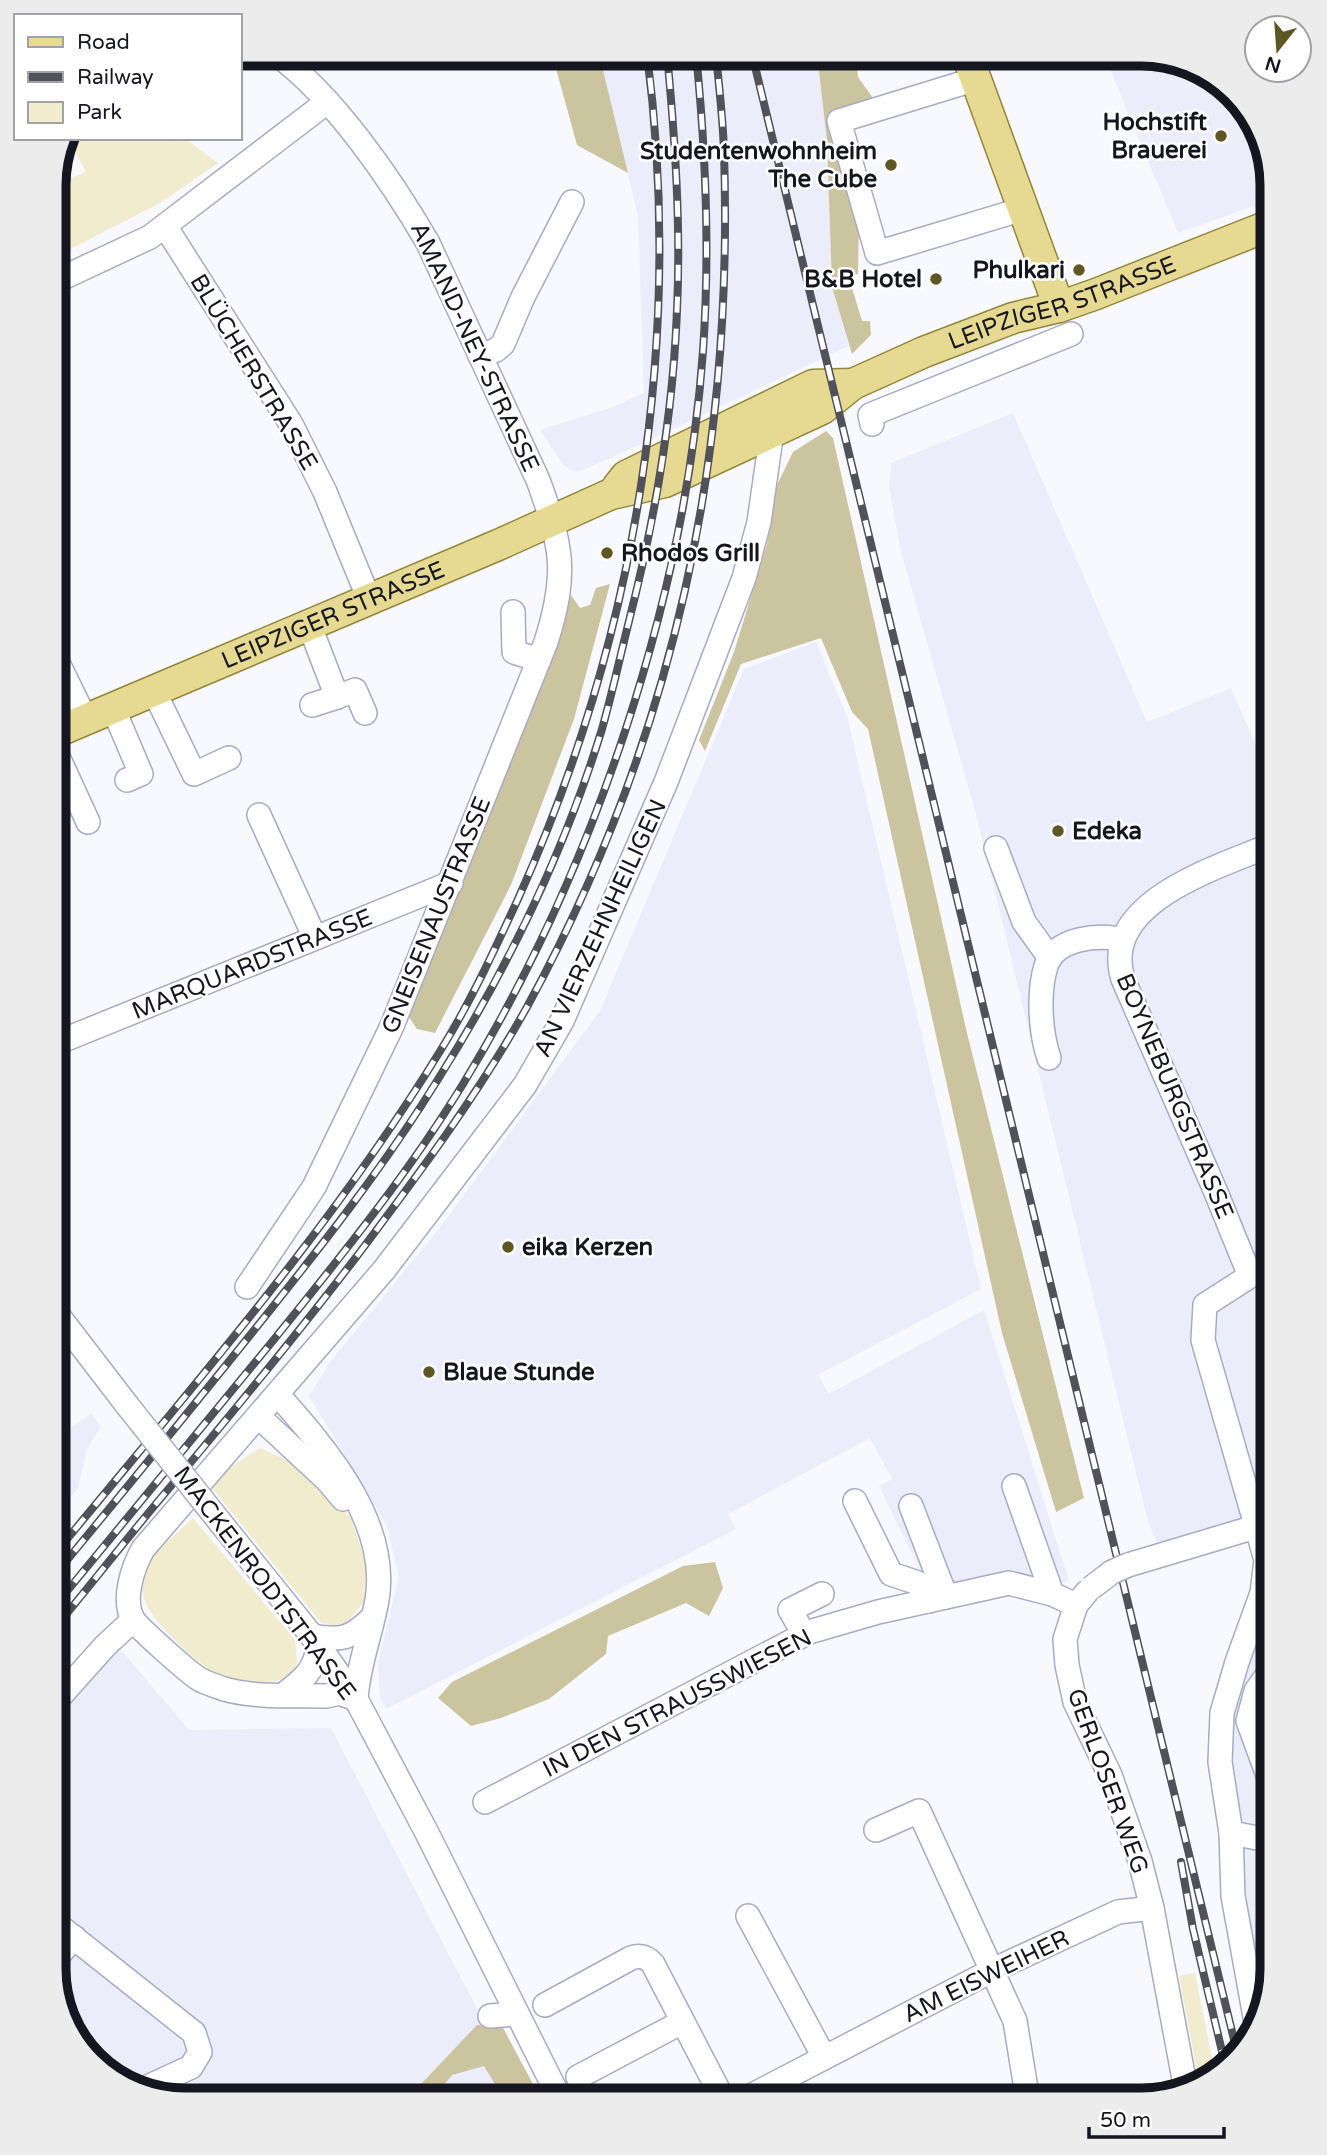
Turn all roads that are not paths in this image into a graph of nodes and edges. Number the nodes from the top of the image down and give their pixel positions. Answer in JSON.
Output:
{"nodes":[{"id":1,"x":291,"y":66,"type":"edge"},
{"id":2,"x":972,"y":67,"type":"edge"},
{"id":3,"x":327,"y":102,"type":"junction"},
{"id":4,"x":572,"y":202,"type":"dead end"},
{"id":5,"x":1024,"y":209,"type":"junction"},
{"id":6,"x":165,"y":226,"type":"junction"},
{"id":7,"x":1260,"y":230,"type":"edge"},
{"id":8,"x":67,"y":276,"type":"edge"},
{"id":9,"x":1065,"y":320,"type":"junction"},
{"id":10,"x":480,"y":356,"type":"junction"},
{"id":11,"x":853,"y":384,"type":"junction"},
{"id":12,"x":872,"y":424,"type":"dead end"},
{"id":13,"x":772,"y":431,"type":"junction"},
{"id":14,"x":611,"y":494,"type":"junction"},
{"id":15,"x":553,"y":521,"type":"junction"},
{"id":16,"x":369,"y":599,"type":"junction"},
{"id":17,"x":513,"y":612,"type":"dead end"},
{"id":18,"x":309,"y":624,"type":"junction"},
{"id":19,"x":539,"y":660,"type":"junction"},
{"id":20,"x":67,"y":671,"type":"edge"},
{"id":21,"x":154,"y":691,"type":"junction"},
{"id":22,"x":337,"y":697,"type":"junction"},
{"id":23,"x":312,"y":705,"type":"dead end"},
{"id":24,"x":365,"y":713,"type":"dead end"},
{"id":25,"x":100,"y":714,"type":"junction"},
{"id":26,"x":67,"y":728,"type":"edge"},
{"id":27,"x":229,"y":758,"type":"dead end"},
{"id":28,"x":67,"y":776,"type":"edge"},
{"id":29,"x":127,"y":780,"type":"dead end"},
{"id":30,"x":259,"y":815,"type":"dead end"},
{"id":31,"x":88,"y":822,"type":"dead end"},
{"id":32,"x":996,"y":848,"type":"dead end"},
{"id":33,"x":1260,"y":850,"type":"edge"},
{"id":34,"x":451,"y":883,"type":"junction"},
{"id":35,"x":315,"y":938,"type":"junction"},
{"id":36,"x":1123,"y":940,"type":"junction"},
{"id":37,"x":1050,"y":958,"type":"junction"},
{"id":38,"x":67,"y":1039,"type":"edge"},
{"id":39,"x":1049,"y":1058,"type":"dead end"},
{"id":40,"x":247,"y":1287,"type":"dead end"},
{"id":41,"x":66,"y":1326,"type":"edge"},
{"id":42,"x":278,"y":1395,"type":"junction"},
{"id":43,"x":259,"y":1417,"type":"junction"},
{"id":44,"x":1014,"y":1486,"type":"dead end"},
{"id":45,"x":855,"y":1502,"type":"dead end"},
{"id":46,"x":911,"y":1506,"type":"dead end"},
{"id":47,"x":1260,"y":1510,"type":"edge"},
{"id":48,"x":1260,"y":1523,"type":"edge"},
{"id":49,"x":369,"y":1531,"type":"junction"},
{"id":50,"x":822,"y":1594,"type":"dead end"},
{"id":51,"x":1052,"y":1594,"type":"junction"},
{"id":52,"x":1083,"y":1597,"type":"junction"},
{"id":53,"x":938,"y":1599,"type":"junction"},
{"id":54,"x":1260,"y":1599,"type":"edge"},
{"id":55,"x":372,"y":1618,"type":"junction"},
{"id":56,"x":133,"y":1620,"type":"junction"},
{"id":57,"x":804,"y":1634,"type":"junction"},
{"id":58,"x":315,"y":1640,"type":"junction"},
{"id":59,"x":1260,"y":1684,"type":"edge"},
{"id":60,"x":66,"y":1689,"type":"edge"},
{"id":61,"x":283,"y":1695,"type":"junction"},
{"id":62,"x":356,"y":1699,"type":"junction"},
{"id":63,"x":1260,"y":1754,"type":"edge"},
{"id":64,"x":485,"y":1802,"type":"dead end"},
{"id":65,"x":876,"y":1830,"type":"dead end"},
{"id":66,"x":1231,"y":1833,"type":"junction"},
{"id":67,"x":1260,"y":1839,"type":"edge"},
{"id":68,"x":1152,"y":1908,"type":"junction"},
{"id":69,"x":748,"y":1916,"type":"dead end"},
{"id":70,"x":66,"y":1931,"type":"edge"},
{"id":71,"x":74,"y":1937,"type":"junction"},
{"id":72,"x":66,"y":1947,"type":"edge"},
{"id":73,"x":993,"y":1970,"type":"junction"},
{"id":74,"x":545,"y":2005,"type":"dead end"},
{"id":75,"x":1253,"y":2008,"type":"edge"},
{"id":76,"x":516,"y":2014,"type":"junction"},
{"id":77,"x":490,"y":2016,"type":"dead end"},
{"id":78,"x":682,"y":2022,"type":"junction"},
{"id":79,"x":824,"y":2057,"type":"junction"},
{"id":80,"x":578,"y":2077,"type":"dead end"},
{"id":81,"x":1184,"y":2080,"type":"edge"},
{"id":82,"x":154,"y":2084,"type":"edge"},
{"id":83,"x":554,"y":2088,"type":"edge"},
{"id":84,"x":717,"y":2088,"type":"edge"},
{"id":85,"x":766,"y":2088,"type":"edge"},
{"id":86,"x":1026,"y":2088,"type":"edge"}],
"edges":[{"from":1,"to":3,"type":"street","name":"AMAND-NEY-STRASSE"},
{"from":2,"to":5,"type":"main road"},
{"from":2,"to":5,"type":"street"},
{"from":3,"to":6,"type":"street"},
{"from":3,"to":10,"type":"street","name":"AMAND-NEY-STRASSE"},
{"from":4,"to":10,"type":"street"},
{"from":5,"to":9,"type":"main road"},
{"from":6,"to":8,"type":"street"},
{"from":6,"to":16,"type":"street","name":"BLÜCHERSTRASSE"},
{"from":7,"to":9,"type":"main road","name":"LEIPZIGER STRASSE"},
{"from":9,"to":11,"type":"main road","name":"LEIPZIGER STRASSE"},
{"from":9,"to":12,"type":"street"},
{"from":10,"to":15,"type":"street","name":"AMAND-NEY-STRASSE"},
{"from":11,"to":13,"type":"main road","name":"LEIPZIGER STRASSE"},
{"from":11,"to":14,"type":"main road","name":"LEIPZIGER STRASSE"},
{"from":13,"to":14,"type":"main road","name":"LEIPZIGER STRASSE"},
{"from":13,"to":42,"type":"street","name":"AN VIERZEHNHEILIGEN"},
{"from":14,"to":15,"type":"main road","name":"LEIPZIGER STRASSE"},
{"from":15,"to":16,"type":"main road","name":"LEIPZIGER STRASSE"},
{"from":15,"to":19,"type":"street","name":"GNEISENAUSTRASSE"},
{"from":16,"to":18,"type":"main road","name":"LEIPZIGER STRASSE"},
{"from":17,"to":19,"type":"street"},
{"from":18,"to":21,"type":"main road","name":"LEIPZIGER STRASSE"},
{"from":18,"to":22,"type":"street"},
{"from":19,"to":34,"type":"street","name":"GNEISENAUSTRASSE"},
{"from":20,"to":25,"type":"street"},
{"from":21,"to":25,"type":"main road","name":"LEIPZIGER STRASSE"},
{"from":21,"to":27,"type":"street"},
{"from":22,"to":23,"type":"street"},
{"from":22,"to":24,"type":"street"},
{"from":25,"to":26,"type":"main road","name":"LEIPZIGER STRASSE"},
{"from":25,"to":29,"type":"street"},
{"from":28,"to":31,"type":"street"},
{"from":30,"to":35,"type":"street"},
{"from":32,"to":37,"type":"street"},
{"from":33,"to":36,"type":"street","name":"BOYNEBURGSTRASSE"},
{"from":34,"to":35,"type":"street","name":"MARQUARDSTRASSE"},
{"from":34,"to":40,"type":"street","name":"GNEISENAUSTRASSE"},
{"from":35,"to":38,"type":"street","name":"MARQUARDSTRASSE"},
{"from":36,"to":37,"type":"street"},
{"from":36,"to":47,"type":"street","name":"BOYNEBURGSTRASSE"},
{"from":37,"to":39,"type":"street"},
{"from":41,"to":58,"type":"street","name":"MACKENRODTSTRASSE","bridge":true},
{"from":42,"to":43,"type":"street","name":"AN VIERZEHNHEILIGEN"},
{"from":42,"to":49,"type":"street"},
{"from":43,"to":49,"type":"street"},
{"from":43,"to":56,"type":"street","name":"AN VIERZEHNHEILIGEN"},
{"from":44,"to":51,"type":"street"},
{"from":45,"to":53,"type":"street"},
{"from":46,"to":53,"type":"street"},
{"from":48,"to":52,"type":"street","bridge":true},
{"from":49,"to":55,"type":"street"},
{"from":50,"to":57,"type":"street"},
{"from":51,"to":52,"type":"street","name":"IN DEN STRAUSSWIESEN"},
{"from":51,"to":53,"type":"street","name":"IN DEN STRAUSSWIESEN"},
{"from":52,"to":68,"type":"street","name":"GERLOSER WEG"},
{"from":53,"to":57,"type":"street","name":"IN DEN STRAUSSWIESEN"},
{"from":54,"to":66,"type":"street","name":"BOYNEBURGSTRASSE"},
{"from":55,"to":58,"type":"street"},
{"from":55,"to":62,"type":"street"},
{"from":56,"to":60,"type":"street"},
{"from":56,"to":61,"type":"street"},
{"from":57,"to":64,"type":"street","name":"IN DEN STRAUSSWIESEN"},
{"from":58,"to":61,"type":"street"},
{"from":58,"to":62,"type":"street","name":"MACKENRODTSTRASSE"},
{"from":59,"to":63,"type":"street"},
{"from":61,"to":62,"type":"street"},
{"from":62,"to":76,"type":"street","name":"MACKENRODTSTRASSE"},
{"from":65,"to":73,"type":"street"},
{"from":66,"to":67,"type":"street"},
{"from":66,"to":75,"type":"street","name":"BOYNEBURGSTRASSE"},
{"from":68,"to":73,"type":"street","name":"AM EISWEIHER"},
{"from":68,"to":81,"type":"street","name":"GERLOSER WEG"},
{"from":69,"to":79,"type":"street"},
{"from":70,"to":71,"type":"street"},
{"from":71,"to":72,"type":"street"},
{"from":71,"to":82,"type":"street"},
{"from":73,"to":79,"type":"street","name":"AM EISWEIHER"},
{"from":73,"to":86,"type":"street"},
{"from":74,"to":78,"type":"street"},
{"from":76,"to":77,"type":"street"},
{"from":76,"to":83,"type":"street","name":"MACKENRODTSTRASSE"},
{"from":78,"to":80,"type":"street"},
{"from":78,"to":84,"type":"street"},
{"from":79,"to":85,"type":"street","name":"AM EISWEIHER"}]}
